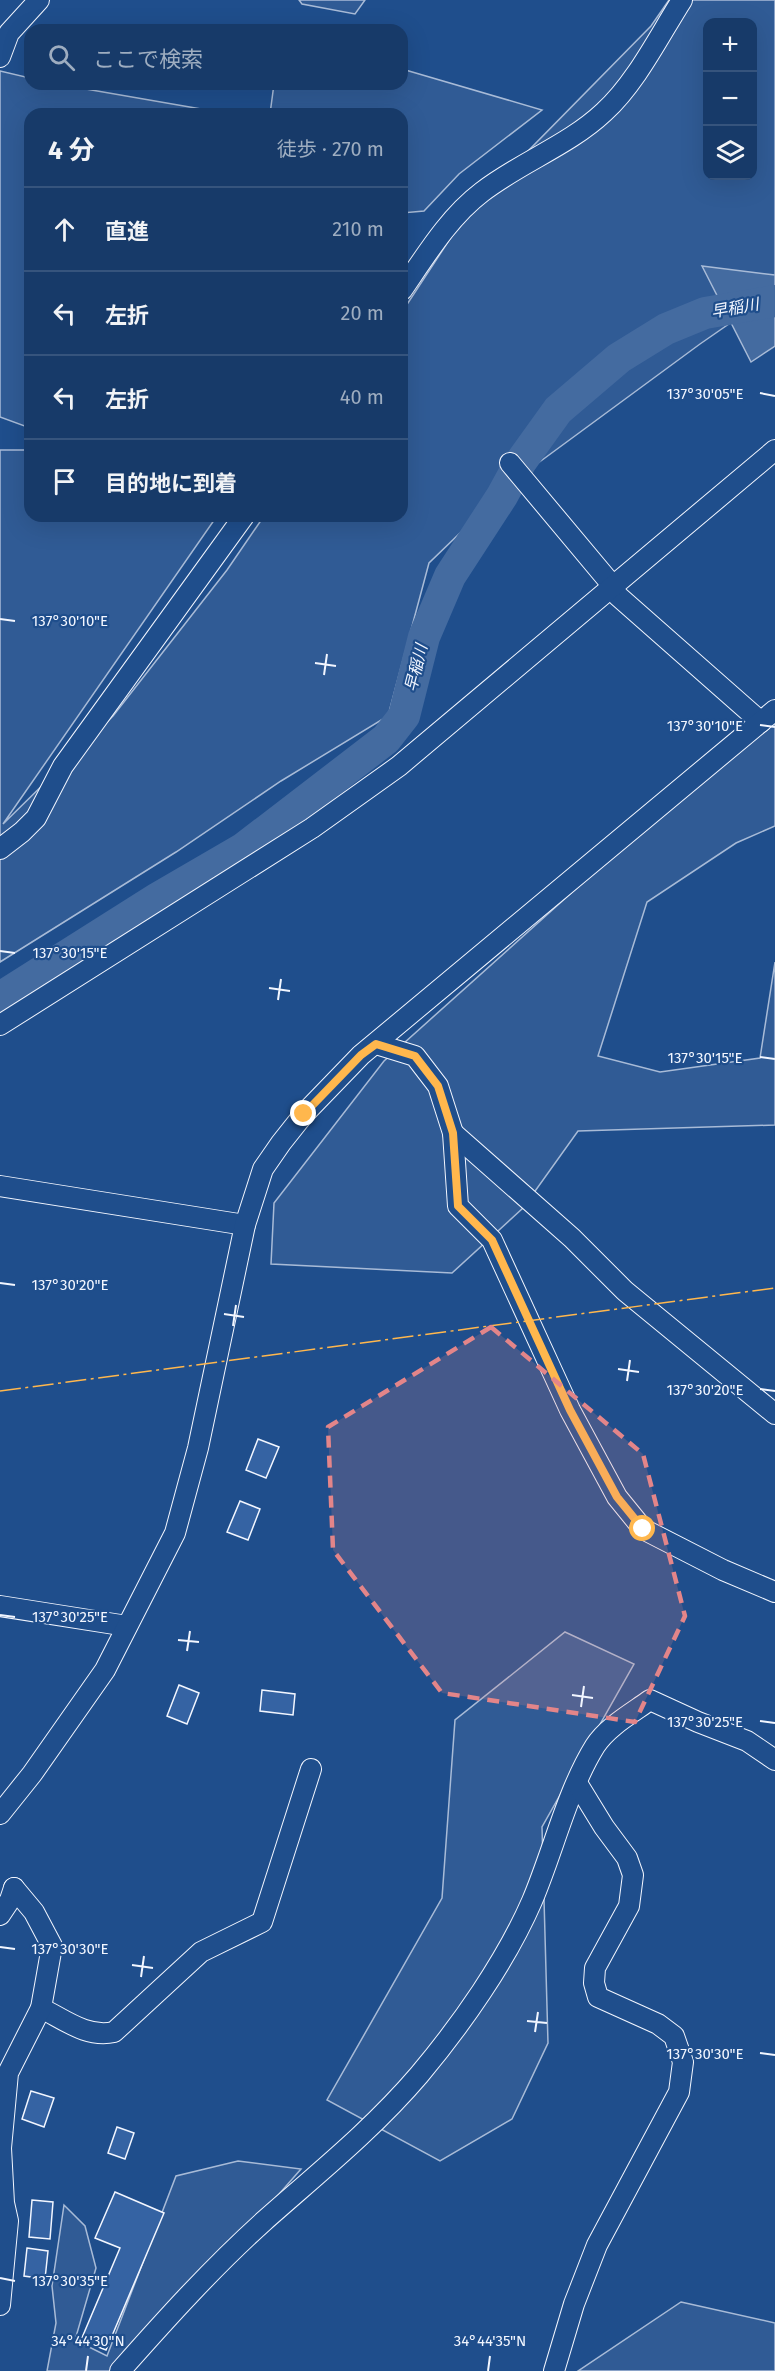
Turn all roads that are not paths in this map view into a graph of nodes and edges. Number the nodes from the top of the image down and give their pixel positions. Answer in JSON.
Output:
{"nodes":[{"id":1,"x":39,"y":0,"type":"edge"},
{"id":2,"x":682,"y":0,"type":"edge"},
{"id":3,"x":0,"y":57,"type":"edge"},
{"id":4,"x":408,"y":282,"type":"edge"},
{"id":5,"x":775,"y":450,"type":"edge"},
{"id":6,"x":510,"y":464,"type":"dead end"},
{"id":7,"x":240,"y":522,"type":"edge"},
{"id":8,"x":612,"y":585,"type":"junction"},
{"id":9,"x":768,"y":716,"type":"edge"},
{"id":10,"x":0,"y":849,"type":"edge"},
{"id":11,"x":0,"y":1025,"type":"edge"},
{"id":12,"x":376,"y":1044,"type":"junction"},
{"id":13,"x":453,"y":1133,"type":"junction"},
{"id":14,"x":0,"y":1186,"type":"edge"},
{"id":15,"x":245,"y":1225,"type":"junction"},
{"id":16,"x":775,"y":1414,"type":"edge"},
{"id":17,"x":775,"y":1592,"type":"edge"},
{"id":18,"x":0,"y":1606,"type":"edge"},
{"id":19,"x":128,"y":1626,"type":"junction"},
{"id":20,"x":775,"y":1760,"type":"edge"},
{"id":21,"x":311,"y":1769,"type":"dead end"},
{"id":22,"x":577,"y":1783,"type":"junction"},
{"id":23,"x":0,"y":1814,"type":"edge"},
{"id":24,"x":0,"y":1915,"type":"edge"},
{"id":25,"x":41,"y":2008,"type":"junction"},
{"id":26,"x":0,"y":2305,"type":"edge"},
{"id":27,"x":120,"y":2371,"type":"edge"},
{"id":28,"x":554,"y":2371,"type":"edge"}],
"edges":[{"from":1,"to":3,"type":"street"},
{"from":2,"to":4,"type":"street"},
{"from":5,"to":8,"type":"street"},
{"from":6,"to":8,"type":"street"},
{"from":7,"to":10,"type":"street"},
{"from":8,"to":9,"type":"street"},
{"from":8,"to":11,"type":"street"},
{"from":9,"to":12,"type":"street"},
{"from":12,"to":13,"type":"street"},
{"from":12,"to":15,"type":"street"},
{"from":13,"to":16,"type":"street"},
{"from":13,"to":17,"type":"street"},
{"from":14,"to":15,"type":"street"},
{"from":15,"to":19,"type":"street"},
{"from":18,"to":19,"type":"street"},
{"from":19,"to":23,"type":"street"},
{"from":20,"to":22,"type":"street"},
{"from":21,"to":25,"type":"street"},
{"from":22,"to":27,"type":"street"},
{"from":22,"to":28,"type":"street"},
{"from":24,"to":25,"type":"street"},
{"from":25,"to":26,"type":"street"}]}
